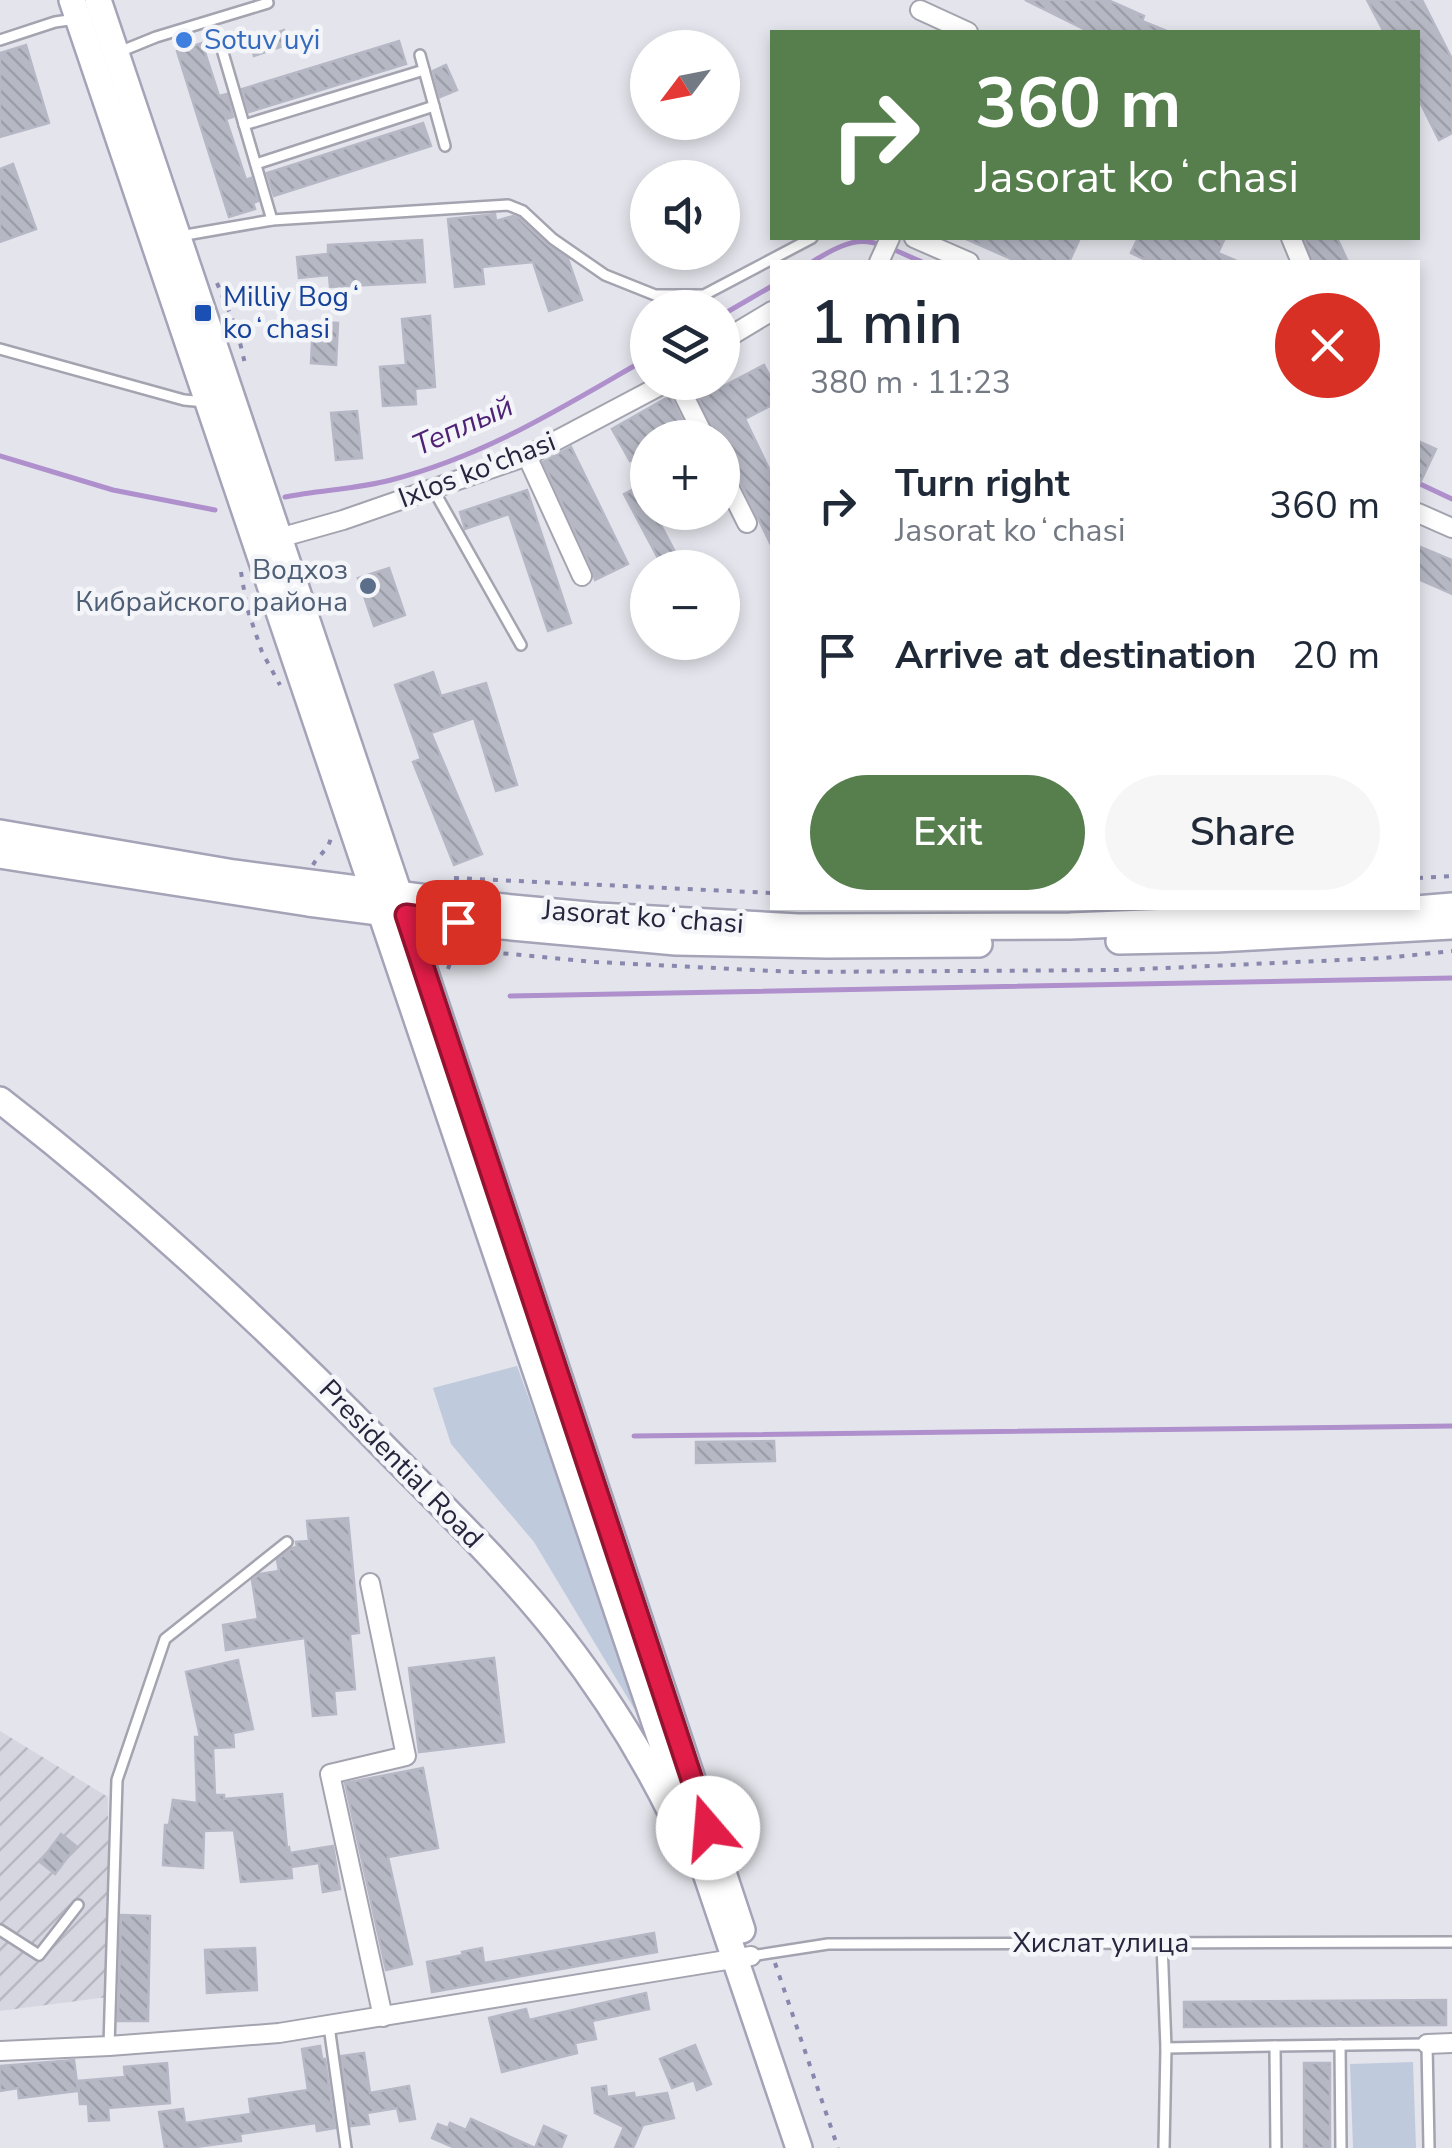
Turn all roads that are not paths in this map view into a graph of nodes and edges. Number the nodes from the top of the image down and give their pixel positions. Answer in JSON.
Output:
{"nodes":[{"id":1,"x":98,"y":0,"type":"edge"},
{"id":2,"x":267,"y":0,"type":"edge"},
{"id":3,"x":76,"y":9,"type":"edge"},
{"id":4,"x":920,"y":10,"type":"dead end"},
{"id":5,"x":964,"y":30,"type":"edge"},
{"id":6,"x":219,"y":39,"type":"dead end"},
{"id":7,"x":0,"y":40,"type":"edge"},
{"id":8,"x":116,"y":53,"type":"junction"},
{"id":9,"x":420,"y":56,"type":"dead end"},
{"id":10,"x":424,"y":70,"type":"junction"},
{"id":11,"x":434,"y":106,"type":"junction"},
{"id":12,"x":244,"y":126,"type":"junction"},
{"id":13,"x":445,"y":146,"type":"dead end"},
{"id":14,"x":256,"y":164,"type":"junction"},
{"id":15,"x":272,"y":220,"type":"junction"},
{"id":16,"x":178,"y":237,"type":"junction"},
{"id":17,"x":808,"y":240,"type":"edge"},
{"id":18,"x":918,"y":240,"type":"edge"},
{"id":19,"x":771,"y":260,"type":"edge"},
{"id":20,"x":964,"y":260,"type":"edge"},
{"id":21,"x":770,"y":261,"type":"edge"},
{"id":22,"x":770,"y":313,"type":"edge"},
{"id":23,"x":740,"y":331,"type":"edge"},
{"id":24,"x":0,"y":349,"type":"edge"},
{"id":25,"x":633,"y":400,"type":"edge"},
{"id":26,"x":208,"y":402,"type":"junction"},
{"id":27,"x":527,"y":456,"type":"junction"},
{"id":28,"x":433,"y":489,"type":"junction"},
{"id":29,"x":740,"y":508,"type":"edge"},
{"id":30,"x":1420,"y":513,"type":"edge"},
{"id":31,"x":748,"y":524,"type":"dead end"},
{"id":32,"x":1452,"y":528,"type":"edge"},
{"id":33,"x":279,"y":538,"type":"junction"},
{"id":34,"x":582,"y":576,"type":"dead end"},
{"id":35,"x":521,"y":646,"type":"dead end"},
{"id":36,"x":0,"y":833,"type":"edge"},
{"id":37,"x":0,"y":856,"type":"edge"},
{"id":38,"x":390,"y":903,"type":"junction"},
{"id":39,"x":1452,"y":906,"type":"edge"},
{"id":40,"x":1420,"y":909,"type":"edge"},
{"id":41,"x":1404,"y":910,"type":"edge"},
{"id":42,"x":1452,"y":926,"type":"edge"},
{"id":43,"x":0,"y":1100,"type":"edge"},
{"id":44,"x":287,"y":1542,"type":"dead end"},
{"id":45,"x":370,"y":1583,"type":"dead end"},
{"id":46,"x":714,"y":1902,"type":"junction"},
{"id":47,"x":78,"y":1904,"type":"dead end"},
{"id":48,"x":0,"y":1930,"type":"edge"},
{"id":49,"x":1452,"y":1942,"type":"edge"},
{"id":50,"x":1162,"y":1943,"type":"junction"},
{"id":51,"x":752,"y":1955,"type":"junction"},
{"id":52,"x":383,"y":2017,"type":"junction"},
{"id":53,"x":328,"y":2026,"type":"junction"},
{"id":54,"x":1428,"y":2044,"type":"junction"},
{"id":55,"x":1452,"y":2044,"type":"edge"},
{"id":56,"x":1340,"y":2045,"type":"junction"},
{"id":57,"x":109,"y":2046,"type":"junction"},
{"id":58,"x":1275,"y":2046,"type":"junction"},
{"id":59,"x":1166,"y":2048,"type":"junction"},
{"id":60,"x":0,"y":2050,"type":"edge"},
{"id":61,"x":346,"y":2148,"type":"edge"},
{"id":62,"x":800,"y":2148,"type":"edge"},
{"id":63,"x":817,"y":2148,"type":"edge"},
{"id":64,"x":1164,"y":2148,"type":"edge"},
{"id":65,"x":1276,"y":2148,"type":"edge"},
{"id":66,"x":1341,"y":2148,"type":"edge"},
{"id":67,"x":1429,"y":2148,"type":"edge"}],
"edges":[{"from":1,"to":8,"type":"main road"},
{"from":2,"to":8,"type":"lane"},
{"from":3,"to":7,"type":"lane"},
{"from":3,"to":26,"type":"main road"},
{"from":4,"to":5,"type":"street"},
{"from":6,"to":12,"type":"lane"},
{"from":8,"to":16,"type":"main road"},
{"from":9,"to":10,"type":"lane"},
{"from":10,"to":11,"type":"lane"},
{"from":10,"to":12,"type":"lane"},
{"from":11,"to":13,"type":"lane"},
{"from":11,"to":14,"type":"lane"},
{"from":12,"to":14,"type":"lane"},
{"from":14,"to":15,"type":"lane"},
{"from":15,"to":16,"type":"lane"},
{"from":15,"to":21,"type":"lane"},
{"from":16,"to":33,"type":"main road"},
{"from":17,"to":19,"type":"lane"},
{"from":18,"to":20,"type":"street"},
{"from":22,"to":23,"type":"street"},
{"from":24,"to":26,"type":"lane"},
{"from":25,"to":27,"type":"street","name":"Ixlos ko'chasi"},
{"from":26,"to":38,"type":"main road"},
{"from":27,"to":28,"type":"street","name":"Ixlos ko'chasi"},
{"from":27,"to":34,"type":"street"},
{"from":28,"to":33,"type":"street","name":"Ixlos ko'chasi"},
{"from":28,"to":35,"type":"lane"},
{"from":29,"to":31,"type":"street"},
{"from":30,"to":32,"type":"street"},
{"from":33,"to":38,"type":"main road"},
{"from":36,"to":38,"type":"main road"},
{"from":37,"to":38,"type":"main road"},
{"from":38,"to":41,"type":"main road","name":"Jasorat koʻchasi"},
{"from":38,"to":42,"type":"main road","name":"Jasorat koʻchasi"},
{"from":38,"to":46,"type":"main road"},
{"from":38,"to":51,"type":"main road"},
{"from":39,"to":40,"type":"main road","name":"Jasorat koʻchasi"},
{"from":43,"to":46,"type":"main road","name":"Presidential Road"},
{"from":44,"to":57,"type":"lane"},
{"from":45,"to":52,"type":"street"},
{"from":46,"to":51,"type":"main road"},
{"from":47,"to":48,"type":"lane"},
{"from":49,"to":50,"type":"lane","name":"Хислат улица"},
{"from":50,"to":51,"type":"lane","name":"Хислат улица"},
{"from":50,"to":59,"type":"lane"},
{"from":51,"to":52,"type":"street"},
{"from":51,"to":62,"type":"main road"},
{"from":51,"to":63,"type":"main road"},
{"from":52,"to":53,"type":"street"},
{"from":53,"to":57,"type":"street"},
{"from":53,"to":61,"type":"lane"},
{"from":54,"to":55,"type":"street"},
{"from":54,"to":56,"type":"lane"},
{"from":54,"to":67,"type":"lane"},
{"from":56,"to":58,"type":"lane"},
{"from":56,"to":66,"type":"lane"},
{"from":57,"to":60,"type":"street"},
{"from":58,"to":59,"type":"lane"},
{"from":58,"to":65,"type":"lane"},
{"from":59,"to":64,"type":"lane"}]}
